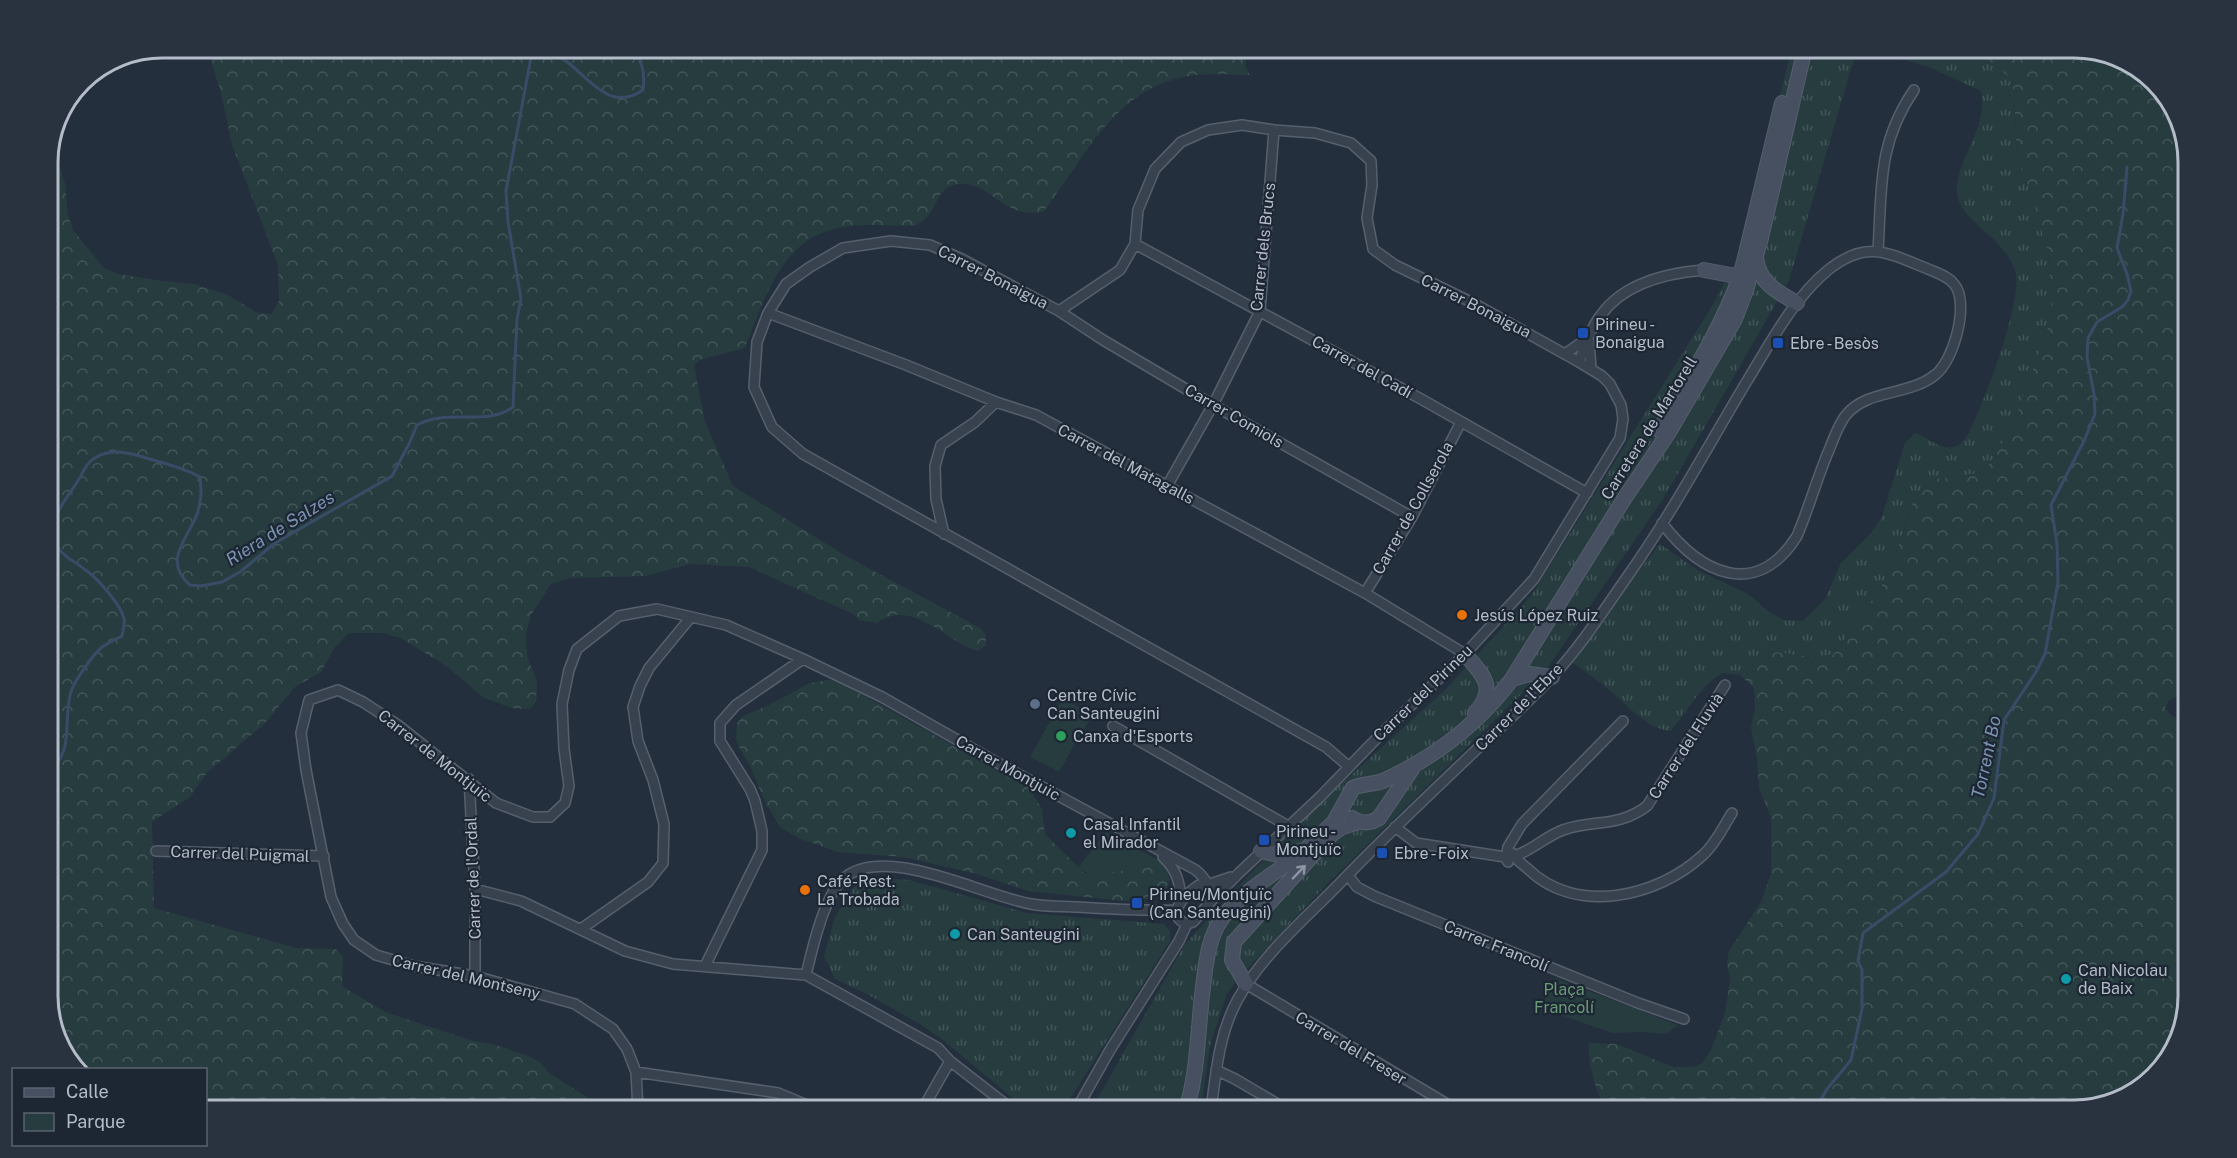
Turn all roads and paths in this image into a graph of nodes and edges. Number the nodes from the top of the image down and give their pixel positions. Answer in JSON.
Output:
{"nodes":[{"id":1,"x":1796,"y":58,"type":"edge"},
{"id":2,"x":1803,"y":58,"type":"edge"},
{"id":3,"x":1914,"y":90,"type":"dead end"},
{"id":4,"x":1274,"y":130,"type":"junction"},
{"id":5,"x":1761,"y":238,"type":"junction"},
{"id":6,"x":1135,"y":244,"type":"junction"},
{"id":7,"x":1878,"y":251,"type":"junction"},
{"id":8,"x":1751,"y":255,"type":"junction"},
{"id":9,"x":1704,"y":270,"type":"joint"},
{"id":10,"x":1731,"y":271,"type":"junction"},
{"id":11,"x":1772,"y":290,"type":"junction"},
{"id":12,"x":1797,"y":303,"type":"junction"},
{"id":13,"x":1059,"y":311,"type":"junction"},
{"id":14,"x":1260,"y":311,"type":"junction"},
{"id":15,"x":768,"y":313,"type":"junction"},
{"id":16,"x":1736,"y":315,"type":"junction"},
{"id":17,"x":1588,"y":338,"type":"junction"},
{"id":18,"x":1565,"y":354,"type":"junction"},
{"id":19,"x":1579,"y":362,"type":"junction"},
{"id":20,"x":1591,"y":369,"type":"junction"},
{"id":21,"x":996,"y":402,"type":"junction"},
{"id":22,"x":1213,"y":405,"type":"junction"},
{"id":23,"x":1461,"y":422,"type":"junction"},
{"id":24,"x":1167,"y":486,"type":"junction"},
{"id":25,"x":1587,"y":493,"type":"junction"},
{"id":26,"x":1624,"y":499,"type":"junction"},
{"id":27,"x":1412,"y":517,"type":"junction"},
{"id":28,"x":1662,"y":523,"type":"junction"},
{"id":29,"x":944,"y":534,"type":"junction"},
{"id":30,"x":1365,"y":593,"type":"junction"},
{"id":31,"x":691,"y":617,"type":"junction"},
{"id":32,"x":1465,"y":654,"type":"junction"},
{"id":33,"x":803,"y":659,"type":"junction"},
{"id":34,"x":1552,"y":677,"type":"junction"},
{"id":35,"x":1512,"y":680,"type":"junction"},
{"id":36,"x":1725,"y":685,"type":"dead end"},
{"id":37,"x":1623,"y":721,"type":"dead end"},
{"id":38,"x":1113,"y":726,"type":"dead end"},
{"id":39,"x":1448,"y":741,"type":"junction"},
{"id":40,"x":1348,"y":766,"type":"junction"},
{"id":41,"x":1414,"y":766,"type":"junction"},
{"id":42,"x":469,"y":779,"type":"junction"},
{"id":43,"x":1366,"y":784,"type":"junction"},
{"id":44,"x":1346,"y":803,"type":"junction"},
{"id":45,"x":1384,"y":808,"type":"junction"},
{"id":46,"x":1732,"y":813,"type":"dead end"},
{"id":47,"x":1358,"y":822,"type":"junction"},
{"id":48,"x":1288,"y":826,"type":"junction"},
{"id":49,"x":1395,"y":827,"type":"junction"},
{"id":50,"x":1332,"y":834,"type":"junction"},
{"id":51,"x":1155,"y":849,"type":"junction"},
{"id":52,"x":1305,"y":850,"type":"junction"},
{"id":53,"x":156,"y":851,"type":"dead end"},
{"id":54,"x":1261,"y":851,"type":"junction"},
{"id":55,"x":324,"y":856,"type":"junction"},
{"id":56,"x":1510,"y":856,"type":"junction"},
{"id":57,"x":1239,"y":873,"type":"junction"},
{"id":58,"x":1348,"y":875,"type":"junction"},
{"id":59,"x":1207,"y":885,"type":"junction"},
{"id":60,"x":475,"y":889,"type":"junction"},
{"id":61,"x":1213,"y":899,"type":"junction"},
{"id":62,"x":1179,"y":905,"type":"junction"},
{"id":63,"x":1187,"y":924,"type":"junction"},
{"id":64,"x":581,"y":929,"type":"junction"},
{"id":65,"x":705,"y":966,"type":"junction"},
{"id":66,"x":806,"y":975,"type":"junction"},
{"id":67,"x":476,"y":976,"type":"junction"},
{"id":68,"x":1246,"y":984,"type":"junction"},
{"id":69,"x":1684,"y":1019,"type":"dead end"},
{"id":70,"x":951,"y":1061,"type":"junction"},
{"id":71,"x":1216,"y":1070,"type":"junction"},
{"id":72,"x":636,"y":1072,"type":"junction"},
{"id":73,"x":637,"y":1100,"type":"edge"},
{"id":74,"x":795,"y":1100,"type":"edge"},
{"id":75,"x":928,"y":1100,"type":"edge"},
{"id":76,"x":1000,"y":1100,"type":"edge"},
{"id":77,"x":1082,"y":1100,"type":"edge"},
{"id":78,"x":1188,"y":1100,"type":"edge"},
{"id":79,"x":1212,"y":1100,"type":"edge"},
{"id":80,"x":1271,"y":1100,"type":"edge"},
{"id":81,"x":1439,"y":1100,"type":"edge"}],
"edges":[{"from":1,"to":8,"type":"main road"},
{"from":2,"to":5,"type":"main road","name":"Carretera de Martorell"},
{"from":3,"to":7,"type":"street"},
{"from":4,"to":6,"type":"street","name":"Carrer Bonaigua"},
{"from":4,"to":14,"type":"street","name":"Carrer dels Brucs"},
{"from":4,"to":18,"type":"street","name":"Carrer Bonaigua"},
{"from":5,"to":8,"type":"main road","name":"Carretera de Martorell"},
{"from":5,"to":10,"type":"main road"},
{"from":6,"to":13,"type":"street","name":"Carrer Bonaigua"},
{"from":6,"to":14,"type":"street","name":"Carrer del Cadí"},
{"from":7,"to":12,"type":"street","name":"Carrer de l'Ebre"},
{"from":7,"to":28,"type":"street"},
{"from":8,"to":10,"type":"main road"},
{"from":8,"to":11,"type":"main road"},
{"from":8,"to":16,"type":"main road","name":"Carretera de Martorell"},
{"from":9,"to":10,"type":"main road"},
{"from":9,"to":17,"type":"street"},
{"from":10,"to":16,"type":"main road"},
{"from":10,"to":26,"type":"main road"},
{"from":11,"to":12,"type":"main road"},
{"from":11,"to":16,"type":"main road"},
{"from":12,"to":28,"type":"street","name":"Carrer de l'Ebre"},
{"from":13,"to":15,"type":"street","name":"Carrer Bonaigua"},
{"from":13,"to":22,"type":"street","name":"Carrer Comiols"},
{"from":14,"to":22,"type":"street","name":"Carrer dels Brucs"},
{"from":14,"to":23,"type":"street","name":"Carrer del Cadí"},
{"from":15,"to":21,"type":"street","name":"Carrer del Matagalls"},
{"from":15,"to":29,"type":"street","name":"Carrer Bonaigua"},
{"from":16,"to":26,"type":"main road","name":"Carretera de Martorell"},
{"from":17,"to":18,"type":"street"},
{"from":17,"to":19,"type":"street"},
{"from":17,"to":20,"type":"street"},
{"from":18,"to":19,"type":"street","name":"Carrer Bonaigua"},
{"from":19,"to":20,"type":"street","name":"Carrer Bonaigua"},
{"from":20,"to":25,"type":"street","name":"Carrer del Pirineu"},
{"from":21,"to":24,"type":"street","name":"Carrer del Matagalls"},
{"from":21,"to":29,"type":"street"},
{"from":22,"to":24,"type":"street","name":"Carrer dels Brucs"},
{"from":22,"to":27,"type":"street","name":"Carrer Comiols"},
{"from":23,"to":25,"type":"street","name":"Carrer del Cadí"},
{"from":23,"to":27,"type":"street","name":"Carrer de Collserola"},
{"from":24,"to":30,"type":"street","name":"Carrer del Matagalls"},
{"from":25,"to":32,"type":"street","name":"Carrer del Pirineu"},
{"from":26,"to":35,"type":"main road","name":"Carretera de Martorell"},
{"from":27,"to":30,"type":"street","name":"Carrer de Collserola"},
{"from":28,"to":34,"type":"street","name":"Carrer de l'Ebre"},
{"from":29,"to":40,"type":"street","name":"Carrer Bonaigua"},
{"from":30,"to":32,"type":"street","name":"Carrer del Matagalls"},
{"from":31,"to":33,"type":"street","name":"Carrer de Montjuïc"},
{"from":31,"to":42,"type":"street","name":"Carrer de Montjuïc"},
{"from":31,"to":64,"type":"street"},
{"from":32,"to":39,"type":"main road"},
{"from":32,"to":40,"type":"street","name":"Carrer del Pirineu"},
{"from":33,"to":51,"type":"street","name":"Carrer Montjuïc"},
{"from":33,"to":65,"type":"street"},
{"from":34,"to":35,"type":"main road"},
{"from":34,"to":49,"type":"street","name":"Carrer de l'Ebre"},
{"from":35,"to":39,"type":"main road","name":"Carretera de Martorell"},
{"from":36,"to":56,"type":"street","name":"Carrer del Fluvià"},
{"from":37,"to":56,"type":"street"},
{"from":38,"to":48,"type":"street"},
{"from":39,"to":41,"type":"main road","name":"Carretera de Martorell"},
{"from":40,"to":48,"type":"street","name":"Carrer del Pirineu"},
{"from":41,"to":43,"type":"main road"},
{"from":41,"to":45,"type":"main road"},
{"from":42,"to":55,"type":"street","name":"Carrer de Montjuïc"},
{"from":42,"to":60,"type":"street","name":"Carrer de l'Ordal"},
{"from":43,"to":44,"type":"main road"},
{"from":43,"to":45,"type":"main road"},
{"from":44,"to":47,"type":"main road"},
{"from":44,"to":52,"type":"main road"},
{"from":45,"to":47,"type":"main road"},
{"from":46,"to":56,"type":"street"},
{"from":47,"to":50,"type":"main road"},
{"from":48,"to":54,"type":"street","name":"Carrer del Pirineu"},
{"from":49,"to":56,"type":"street"},
{"from":49,"to":58,"type":"street","name":"Carrer de l'Ebre"},
{"from":50,"to":52,"type":"main road"},
{"from":68,"to":50,"type":"main road","one_way":true},
{"from":51,"to":59,"type":"street","name":"Carrer Montjuïc"},
{"from":51,"to":62,"type":"street"},
{"from":52,"to":54,"type":"main road"},
{"from":52,"to":78,"type":"main road"},
{"from":53,"to":55,"type":"street","name":"Carrer del Puigmal"},
{"from":54,"to":57,"type":"street","name":"Carrer del Pirineu"},
{"from":55,"to":67,"type":"street","name":"Carrer del Montseny"},
{"from":57,"to":59,"type":"street","name":"Carrer del Pirineu"},
{"from":57,"to":61,"type":"street","name":"Carrer del Pirineu"},
{"from":58,"to":68,"type":"street","name":"Carrer de l'Ebre"},
{"from":58,"to":69,"type":"street","name":"Carrer Francolí"},
{"from":59,"to":61,"type":"street"},
{"from":59,"to":62,"type":"street","name":"Carrer del Pirineu"},
{"from":60,"to":64,"type":"street"},
{"from":60,"to":67,"type":"street","name":"Carrer de l'Ordal"},
{"from":61,"to":63,"type":"street","name":"Carrer del Pirineu"},
{"from":62,"to":63,"type":"street"},
{"from":62,"to":66,"type":"street"},
{"from":63,"to":77,"type":"street","name":"Carrer del Pirineu"},
{"from":64,"to":65,"type":"street"},
{"from":65,"to":66,"type":"street"},
{"from":66,"to":70,"type":"street"},
{"from":67,"to":72,"type":"street","name":"Carrer del Montseny"},
{"from":68,"to":71,"type":"street","name":"Carrer de l'Ebre"},
{"from":68,"to":81,"type":"street","name":"Carrer del Freser"},
{"from":70,"to":75,"type":"street"},
{"from":70,"to":76,"type":"street"},
{"from":71,"to":79,"type":"street","name":"Carrer de l'Ebre"},
{"from":71,"to":80,"type":"street"},
{"from":72,"to":73,"type":"street","name":"Carrer del Montseny"},
{"from":72,"to":74,"type":"street"}]}
